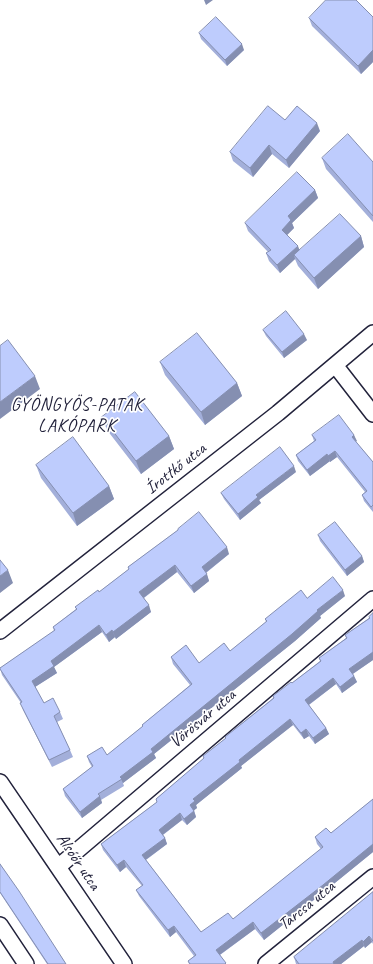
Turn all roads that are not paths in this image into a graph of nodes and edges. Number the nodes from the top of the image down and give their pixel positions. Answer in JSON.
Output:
{"nodes":[{"id":1,"x":373,"y":333,"type":"edge"},
{"id":2,"x":335,"y":365,"type":"junction"},
{"id":3,"x":373,"y":414,"type":"edge"},
{"id":4,"x":373,"y":599,"type":"edge"},
{"id":5,"x":0,"y":631,"type":"edge"},
{"id":6,"x":0,"y":782,"type":"edge"},
{"id":7,"x":58,"y":867,"type":"junction"},
{"id":8,"x":373,"y":877,"type":"edge"},
{"id":9,"x":0,"y":925,"type":"edge"},
{"id":10,"x":26,"y":964,"type":"edge"},
{"id":11,"x":124,"y":964,"type":"edge"},
{"id":12,"x":266,"y":964,"type":"edge"}],
"edges":[{"from":1,"to":2,"type":"street","name":"Írottkő utca"},
{"from":2,"to":3,"type":"street"},
{"from":2,"to":5,"type":"street","name":"Írottkő utca"},
{"from":4,"to":7,"type":"street","name":"Vörösvár utca"},
{"from":6,"to":7,"type":"street","name":"Alsóőr utca"},
{"from":7,"to":11,"type":"street","name":"Alsóőr utca"},
{"from":8,"to":12,"type":"street","name":"Tarcsa utca"},
{"from":9,"to":10,"type":"street"}]}
